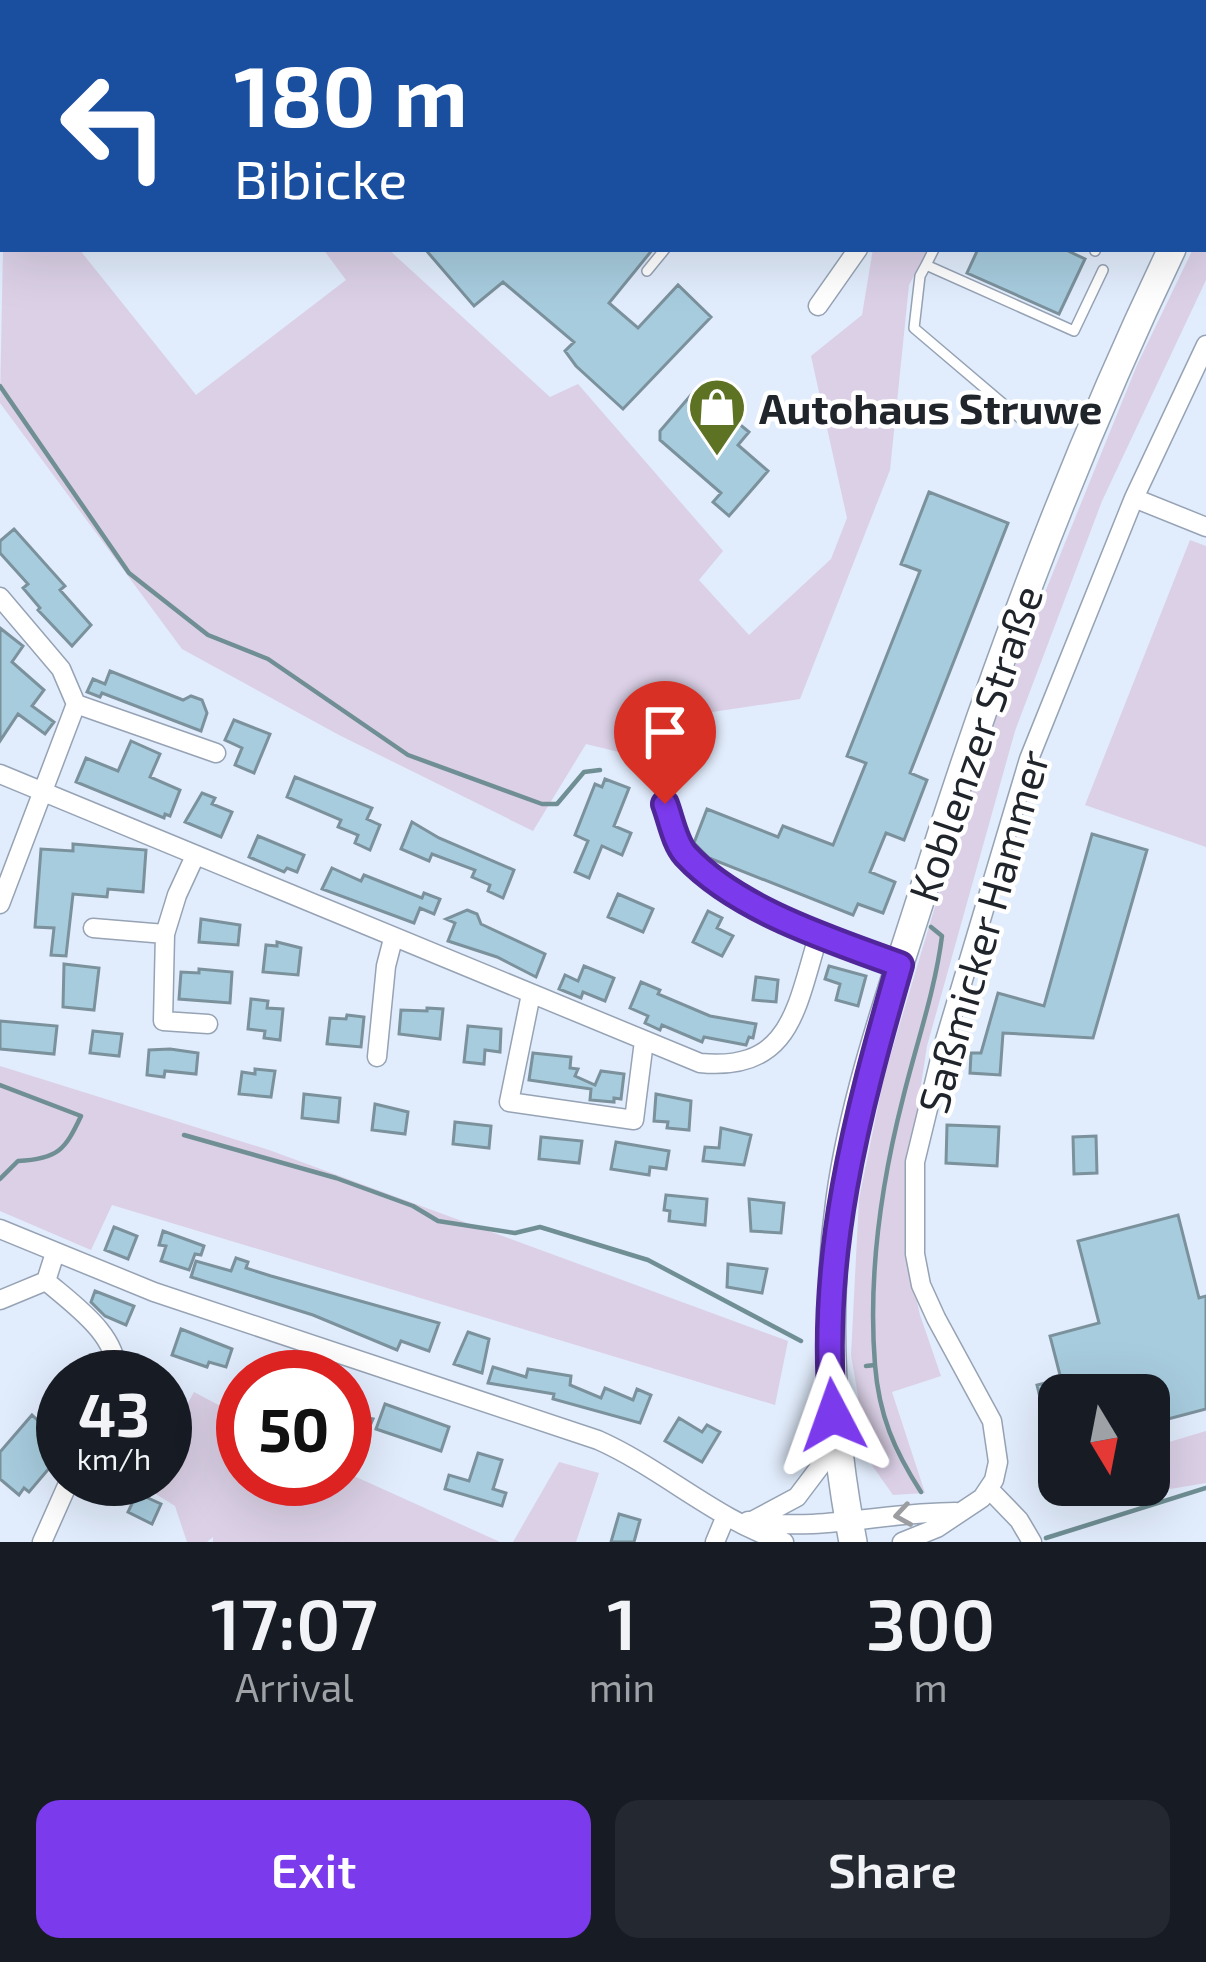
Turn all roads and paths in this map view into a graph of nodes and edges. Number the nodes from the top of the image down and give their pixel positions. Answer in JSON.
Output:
{"nodes":[{"id":1,"x":663,"y":252,"type":"edge"},
{"id":2,"x":856,"y":252,"type":"edge"},
{"id":3,"x":932,"y":252,"type":"edge"},
{"id":4,"x":1171,"y":252,"type":"edge"},
{"id":5,"x":926,"y":265,"type":"junction"},
{"id":6,"x":1103,"y":270,"type":"dead end"},
{"id":7,"x":647,"y":271,"type":"dead end"},
{"id":8,"x":818,"y":306,"type":"dead end"},
{"id":9,"x":1206,"y":345,"type":"edge"},
{"id":10,"x":1022,"y":419,"type":"dead end"},
{"id":11,"x":1134,"y":498,"type":"junction"},
{"id":12,"x":1206,"y":527,"type":"edge"},
{"id":13,"x":0,"y":597,"type":"edge"},
{"id":14,"x":76,"y":704,"type":"junction"},
{"id":15,"x":216,"y":753,"type":"dead end"},
{"id":16,"x":0,"y":774,"type":"edge"},
{"id":17,"x":43,"y":791,"type":"junction"},
{"id":18,"x":665,"y":804,"type":"dead end"},
{"id":19,"x":195,"y":856,"type":"junction"},
{"id":20,"x":0,"y":904,"type":"edge"},
{"id":21,"x":93,"y":928,"type":"dead end"},
{"id":22,"x":165,"y":934,"type":"junction"},
{"id":23,"x":393,"y":938,"type":"junction"},
{"id":24,"x":818,"y":938,"type":"junction"},
{"id":25,"x":900,"y":965,"type":"junction"},
{"id":26,"x":531,"y":994,"type":"junction"},
{"id":27,"x":208,"y":1024,"type":"dead end"},
{"id":28,"x":644,"y":1041,"type":"junction"},
{"id":29,"x":376,"y":1057,"type":"dead end"},
{"id":30,"x":0,"y":1228,"type":"edge"},
{"id":31,"x":55,"y":1252,"type":"junction"},
{"id":32,"x":46,"y":1280,"type":"junction"},
{"id":33,"x":0,"y":1300,"type":"edge"},
{"id":34,"x":112,"y":1350,"type":"edge"},
{"id":35,"x":837,"y":1444,"type":"junction"},
{"id":36,"x":989,"y":1489,"type":"junction"},
{"id":37,"x":58,"y":1506,"type":"edge"},
{"id":38,"x":956,"y":1512,"type":"junction"},
{"id":39,"x":725,"y":1518,"type":"junction"},
{"id":40,"x":750,"y":1521,"type":"junction"},
{"id":41,"x":851,"y":1533,"type":"edge"},
{"id":42,"x":920,"y":1539,"type":"edge"},
{"id":43,"x":42,"y":1542,"type":"edge"},
{"id":44,"x":715,"y":1542,"type":"edge"},
{"id":45,"x":784,"y":1542,"type":"edge"},
{"id":46,"x":902,"y":1542,"type":"edge"},
{"id":47,"x":1032,"y":1542,"type":"edge"}],
"edges":[{"from":1,"to":7,"type":"lane"},
{"from":2,"to":8,"type":"street"},
{"from":3,"to":5,"type":"lane"},
{"from":4,"to":25,"type":"main road","name":"Koblenzer Straße"},
{"from":5,"to":6,"type":"lane"},
{"from":5,"to":10,"type":"lane"},
{"from":9,"to":11,"type":"street","name":"Saßmicker Hammer"},
{"from":11,"to":12,"type":"street"},
{"from":11,"to":36,"type":"street","name":"Saßmicker Hammer"},
{"from":13,"to":14,"type":"street"},
{"from":14,"to":15,"type":"street"},
{"from":14,"to":17,"type":"street"},
{"from":16,"to":17,"type":"street"},
{"from":17,"to":19,"type":"street"},
{"from":17,"to":20,"type":"street"},
{"from":18,"to":24,"type":"street"},
{"from":19,"to":22,"type":"street"},
{"from":19,"to":23,"type":"street"},
{"from":21,"to":22,"type":"street"},
{"from":22,"to":27,"type":"street"},
{"from":23,"to":26,"type":"street"},
{"from":23,"to":29,"type":"street"},
{"from":24,"to":25,"type":"street"},
{"from":24,"to":28,"type":"street"},
{"from":25,"to":35,"type":"main road","name":"Koblenzer Straße"},
{"from":26,"to":28,"type":"street"},
{"from":26,"to":28,"type":"street"},
{"from":30,"to":31,"type":"street"},
{"from":31,"to":32,"type":"street"},
{"from":31,"to":39,"type":"street"},
{"from":32,"to":33,"type":"street"},
{"from":32,"to":34,"type":"street"},
{"from":35,"to":40,"type":"street"},
{"from":35,"to":41,"type":"main road","name":"Koblenzer Straße"},
{"from":36,"to":38,"type":"street"},
{"from":36,"to":47,"type":"street"},
{"from":37,"to":43,"type":"street"},
{"from":38,"to":41,"type":"street","one_way":true},
{"from":38,"to":42,"type":"street"},
{"from":39,"to":40,"type":"street"},
{"from":39,"to":44,"type":"street"},
{"from":39,"to":45,"type":"street"},
{"from":40,"to":41,"type":"street"},
{"from":42,"to":46,"type":"street"}]}
